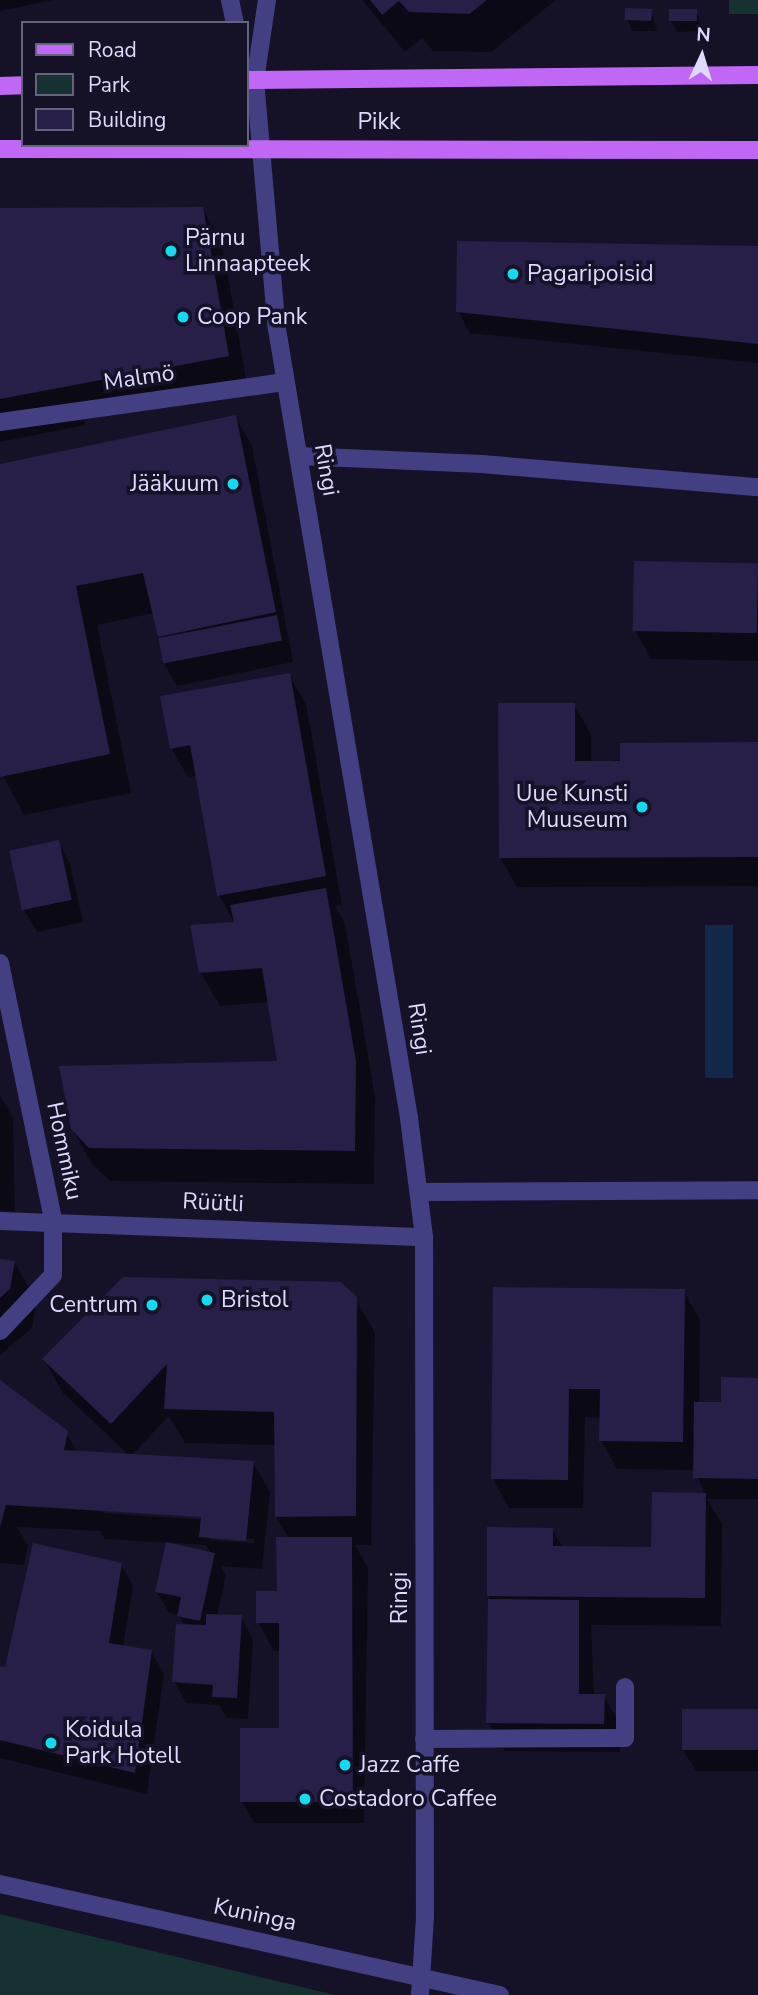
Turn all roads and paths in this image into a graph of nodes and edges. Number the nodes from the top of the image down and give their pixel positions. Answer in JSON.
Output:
{"nodes":[{"id":1,"x":230,"y":0,"type":"edge"},
{"id":2,"x":267,"y":0,"type":"edge"},
{"id":3,"x":235,"y":21,"type":"edge"},
{"id":4,"x":758,"y":75,"type":"edge"},
{"id":5,"x":251,"y":80,"type":"edge"},
{"id":6,"x":21,"y":85,"type":"edge"},
{"id":7,"x":0,"y":86,"type":"edge"},
{"id":8,"x":248,"y":146,"type":"edge"},
{"id":9,"x":259,"y":146,"type":"junction"},
{"id":10,"x":173,"y":147,"type":"edge"},
{"id":11,"x":0,"y":149,"type":"edge"},
{"id":12,"x":758,"y":150,"type":"edge"},
{"id":13,"x":285,"y":382,"type":"junction"},
{"id":14,"x":0,"y":422,"type":"edge"},
{"id":15,"x":299,"y":456,"type":"junction"},
{"id":16,"x":758,"y":487,"type":"edge"},
{"id":17,"x":0,"y":963,"type":"edge"},
{"id":18,"x":758,"y":1190,"type":"edge"},
{"id":19,"x":419,"y":1192,"type":"junction"},
{"id":20,"x":53,"y":1220,"type":"junction"},
{"id":21,"x":0,"y":1221,"type":"edge"},
{"id":22,"x":424,"y":1237,"type":"junction"},
{"id":23,"x":0,"y":1331,"type":"edge"},
{"id":24,"x":625,"y":1687,"type":"dead end"},
{"id":25,"x":424,"y":1739,"type":"junction"},
{"id":26,"x":0,"y":1884,"type":"edge"},
{"id":27,"x":422,"y":1986,"type":"edge"},
{"id":28,"x":500,"y":1995,"type":"edge"}],
"edges":[{"from":1,"to":3,"type":"street"},
{"from":2,"to":5,"type":"street","name":"Ringi"},
{"from":4,"to":5,"type":"main road","name":"Pikk"},
{"from":5,"to":9,"type":"street","name":"Ringi"},
{"from":6,"to":7,"type":"main road"},
{"from":8,"to":9,"type":"main road","name":"Pikk"},
{"from":9,"to":12,"type":"main road","name":"Pikk"},
{"from":9,"to":13,"type":"street","name":"Ringi"},
{"from":10,"to":11,"type":"main road","name":"Pikk"},
{"from":13,"to":14,"type":"street","name":"Malmö"},
{"from":13,"to":15,"type":"street","name":"Ringi"},
{"from":15,"to":16,"type":"street"},
{"from":15,"to":19,"type":"street","name":"Ringi"},
{"from":17,"to":20,"type":"street","name":"Hommiku"},
{"from":18,"to":19,"type":"street"},
{"from":19,"to":22,"type":"street","name":"Ringi"},
{"from":20,"to":21,"type":"street","name":"Rüütli"},
{"from":20,"to":22,"type":"street","name":"Rüütli"},
{"from":20,"to":23,"type":"street","name":"Hommiku"},
{"from":22,"to":25,"type":"street","name":"Ringi"},
{"from":24,"to":25,"type":"street"},
{"from":25,"to":27,"type":"street","name":"Ringi"},
{"from":26,"to":27,"type":"street","name":"Kuninga"},
{"from":27,"to":28,"type":"street","name":"Kuninga"}]}
